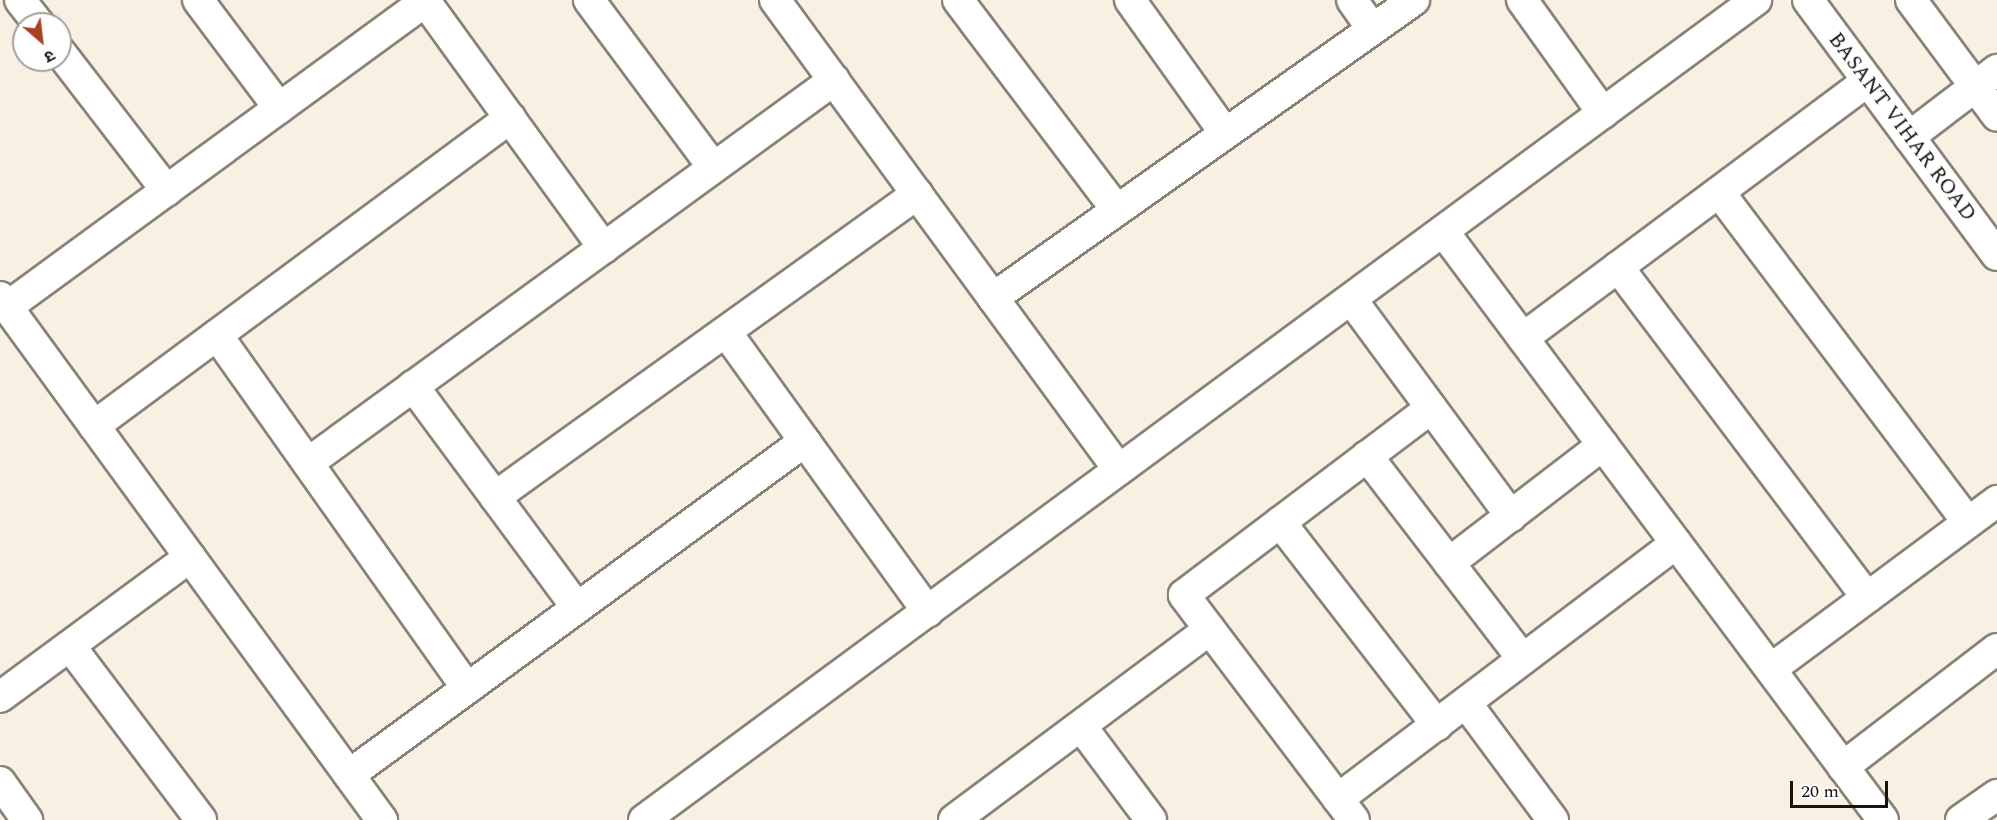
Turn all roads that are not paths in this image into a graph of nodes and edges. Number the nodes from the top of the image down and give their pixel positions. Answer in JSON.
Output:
{"nodes":[{"id":1,"x":20,"y":0,"type":"edge"},
{"id":2,"x":198,"y":0,"type":"edge"},
{"id":3,"x":589,"y":0,"type":"edge"},
{"id":4,"x":775,"y":0,"type":"edge"},
{"id":5,"x":958,"y":0,"type":"edge"},
{"id":6,"x":1130,"y":0,"type":"edge"},
{"id":7,"x":1352,"y":0,"type":"edge"},
{"id":8,"x":1414,"y":0,"type":"edge"},
{"id":9,"x":1522,"y":0,"type":"edge"},
{"id":10,"x":1756,"y":0,"type":"edge"},
{"id":11,"x":1808,"y":0,"type":"edge"},
{"id":12,"x":1911,"y":0,"type":"edge"},
{"id":13,"x":426,"y":1,"type":"edge"},
{"id":14,"x":30,"y":12,"type":"edge"},
{"id":15,"x":1372,"y":29,"type":"junction"},
{"id":16,"x":72,"y":68,"type":"edge"},
{"id":17,"x":1986,"y":78,"type":"edge"},
{"id":18,"x":834,"y":80,"type":"junction"},
{"id":19,"x":1868,"y":81,"type":"junction"},
{"id":20,"x":279,"y":108,"type":"junction"},
{"id":21,"x":1603,"y":113,"type":"junction"},
{"id":22,"x":1997,"y":116,"type":"edge"},
{"id":23,"x":510,"y":118,"type":"junction"},
{"id":24,"x":1225,"y":133,"type":"junction"},
{"id":25,"x":1909,"y":137,"type":"junction"},
{"id":26,"x":713,"y":167,"type":"junction"},
{"id":27,"x":167,"y":191,"type":"junction"},
{"id":28,"x":1719,"y":192,"type":"junction"},
{"id":29,"x":917,"y":194,"type":"junction"},
{"id":30,"x":1116,"y":210,"type":"junction"},
{"id":31,"x":1443,"y":231,"type":"junction"},
{"id":32,"x":604,"y":248,"type":"junction"},
{"id":33,"x":1997,"y":255,"type":"edge"},
{"id":34,"x":1618,"y":267,"type":"junction"},
{"id":35,"x":993,"y":298,"type":"junction"},
{"id":36,"x":1351,"y":299,"type":"junction"},
{"id":37,"x":4,"y":302,"type":"edge"},
{"id":38,"x":726,"y":332,"type":"junction"},
{"id":39,"x":217,"y":335,"type":"junction"},
{"id":40,"x":1523,"y":338,"type":"junction"},
{"id":41,"x":413,"y":386,"type":"junction"},
{"id":42,"x":1431,"y":408,"type":"junction"},
{"id":43,"x":94,"y":426,"type":"junction"},
{"id":44,"x":805,"y":441,"type":"junction"},
{"id":45,"x":1603,"y":445,"type":"junction"},
{"id":46,"x":1367,"y":456,"type":"junction"},
{"id":47,"x":308,"y":463,"type":"junction"},
{"id":48,"x":1119,"y":470,"type":"junction"},
{"id":49,"x":495,"y":497,"type":"junction"},
{"id":50,"x":1997,"y":501,"type":"edge"},
{"id":51,"x":1510,"y":516,"type":"junction"},
{"id":52,"x":1280,"y":522,"type":"junction"},
{"id":53,"x":1968,"y":522,"type":"junction"},
{"id":54,"x":1676,"y":543,"type":"junction"},
{"id":55,"x":190,"y":557,"type":"junction"},
{"id":56,"x":1449,"y":563,"type":"junction"},
{"id":57,"x":1866,"y":598,"type":"junction"},
{"id":58,"x":578,"y":608,"type":"junction"},
{"id":59,"x":928,"y":612,"type":"junction"},
{"id":60,"x":1210,"y":629,"type":"junction"},
{"id":61,"x":69,"y":646,"type":"junction"},
{"id":62,"x":1997,"y":649,"type":"edge"},
{"id":63,"x":1523,"y":659,"type":"junction"},
{"id":64,"x":1771,"y":669,"type":"junction"},
{"id":65,"x":467,"y":688,"type":"junction"},
{"id":66,"x":0,"y":697,"type":"edge"},
{"id":67,"x":1466,"y":702,"type":"junction"},
{"id":68,"x":1437,"y":725,"type":"junction"},
{"id":69,"x":1081,"y":726,"type":"junction"},
{"id":70,"x":1843,"y":767,"type":"junction"},
{"id":71,"x":349,"y":775,"type":"junction"},
{"id":72,"x":0,"y":782,"type":"edge"},
{"id":73,"x":1997,"y":795,"type":"edge"},
{"id":74,"x":1346,"y":810,"type":"edge"},
{"id":75,"x":27,"y":820,"type":"edge"},
{"id":76,"x":201,"y":820,"type":"edge"},
{"id":77,"x":382,"y":820,"type":"edge"},
{"id":78,"x":644,"y":820,"type":"edge"},
{"id":79,"x":956,"y":820,"type":"edge"},
{"id":80,"x":1151,"y":820,"type":"edge"},
{"id":81,"x":1553,"y":820,"type":"edge"},
{"id":82,"x":1883,"y":820,"type":"edge"},
{"id":83,"x":1961,"y":820,"type":"edge"}],
"edges":[{"from":1,"to":14,"type":"street"},
{"from":2,"to":20,"type":"street"},
{"from":3,"to":26,"type":"street"},
{"from":4,"to":18,"type":"street"},
{"from":5,"to":30,"type":"street"},
{"from":6,"to":24,"type":"street"},
{"from":7,"to":15,"type":"street"},
{"from":8,"to":15,"type":"street"},
{"from":9,"to":21,"type":"street"},
{"from":10,"to":21,"type":"street"},
{"from":11,"to":19,"type":"street","name":"BASANT VIHAR ROAD"},
{"from":12,"to":17,"type":"street"},
{"from":13,"to":20,"type":"street"},
{"from":13,"to":23,"type":"street"},
{"from":15,"to":24,"type":"street"},
{"from":16,"to":27,"type":"street"},
{"from":17,"to":22,"type":"street"},
{"from":17,"to":25,"type":"street"},
{"from":18,"to":26,"type":"street"},
{"from":18,"to":29,"type":"street"},
{"from":19,"to":25,"type":"street","name":"BASANT VIHAR ROAD"},
{"from":19,"to":28,"type":"street"},
{"from":20,"to":27,"type":"street"},
{"from":21,"to":31,"type":"street"},
{"from":23,"to":32,"type":"street"},
{"from":23,"to":39,"type":"street"},
{"from":24,"to":30,"type":"street"},
{"from":25,"to":33,"type":"street","name":"BASANT VIHAR ROAD"},
{"from":26,"to":32,"type":"street"},
{"from":27,"to":37,"type":"street"},
{"from":28,"to":34,"type":"street"},
{"from":28,"to":53,"type":"street"},
{"from":29,"to":35,"type":"street"},
{"from":29,"to":38,"type":"street"},
{"from":30,"to":35,"type":"street"},
{"from":31,"to":36,"type":"street"},
{"from":31,"to":40,"type":"street"},
{"from":32,"to":41,"type":"street"},
{"from":34,"to":40,"type":"street"},
{"from":34,"to":57,"type":"street"},
{"from":35,"to":48,"type":"street"},
{"from":36,"to":42,"type":"street"},
{"from":36,"to":48,"type":"street"},
{"from":37,"to":43,"type":"street"},
{"from":38,"to":44,"type":"street"},
{"from":38,"to":49,"type":"street"},
{"from":39,"to":43,"type":"street"},
{"from":39,"to":47,"type":"street"},
{"from":40,"to":45,"type":"street"},
{"from":41,"to":47,"type":"street"},
{"from":41,"to":49,"type":"street"},
{"from":42,"to":46,"type":"street"},
{"from":42,"to":51,"type":"street"},
{"from":43,"to":55,"type":"street"},
{"from":44,"to":58,"type":"street"},
{"from":44,"to":59,"type":"street"},
{"from":45,"to":51,"type":"street"},
{"from":45,"to":54,"type":"street"},
{"from":46,"to":52,"type":"street"},
{"from":46,"to":56,"type":"street"},
{"from":47,"to":65,"type":"street"},
{"from":48,"to":59,"type":"street"},
{"from":49,"to":58,"type":"street"},
{"from":50,"to":53,"type":"street"},
{"from":51,"to":56,"type":"street"},
{"from":52,"to":60,"type":"street"},
{"from":52,"to":68,"type":"street"},
{"from":53,"to":57,"type":"street"},
{"from":54,"to":63,"type":"street"},
{"from":54,"to":64,"type":"street"},
{"from":55,"to":61,"type":"street"},
{"from":55,"to":71,"type":"street"},
{"from":56,"to":63,"type":"street"},
{"from":57,"to":64,"type":"street"},
{"from":58,"to":65,"type":"street"},
{"from":59,"to":78,"type":"street"},
{"from":60,"to":69,"type":"street"},
{"from":60,"to":74,"type":"street"},
{"from":61,"to":66,"type":"street"},
{"from":61,"to":76,"type":"street"},
{"from":62,"to":70,"type":"street"},
{"from":63,"to":67,"type":"street"},
{"from":64,"to":70,"type":"street"},
{"from":65,"to":71,"type":"street"},
{"from":67,"to":68,"type":"street"},
{"from":67,"to":81,"type":"street"},
{"from":68,"to":74,"type":"street"},
{"from":69,"to":79,"type":"street"},
{"from":69,"to":80,"type":"street"},
{"from":70,"to":82,"type":"street"},
{"from":71,"to":77,"type":"street"},
{"from":72,"to":75,"type":"street"},
{"from":73,"to":83,"type":"street"}]}
